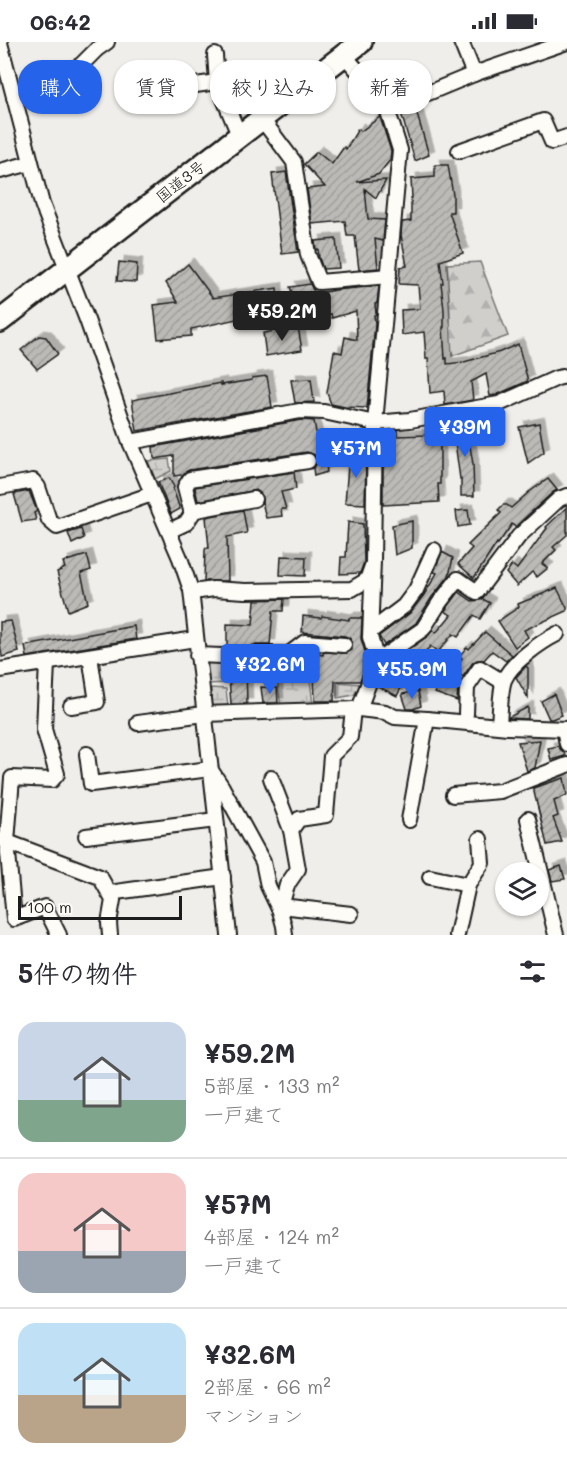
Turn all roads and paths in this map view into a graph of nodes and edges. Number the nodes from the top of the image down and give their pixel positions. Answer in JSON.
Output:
{"nodes":[{"id":1,"x":107,"y":42,"type":"edge"},
{"id":2,"x":361,"y":42,"type":"edge"},
{"id":3,"x":462,"y":42,"type":"edge"},
{"id":4,"x":567,"y":42,"type":"edge"},
{"id":5,"x":0,"y":43,"type":"edge"},
{"id":6,"x":215,"y":55,"type":"dead end"},
{"id":7,"x":344,"y":56,"type":"junction"},
{"id":8,"x":215,"y":60,"type":"edge"},
{"id":9,"x":474,"y":74,"type":"junction"},
{"id":10,"x":432,"y":91,"type":"edge"},
{"id":11,"x":14,"y":98,"type":"junction"},
{"id":12,"x":230,"y":114,"type":"edge"},
{"id":13,"x":261,"y":118,"type":"junction"},
{"id":14,"x":239,"y":135,"type":"junction"},
{"id":15,"x":567,"y":137,"type":"edge"},
{"id":16,"x":459,"y":151,"type":"dead end"},
{"id":17,"x":31,"y":163,"type":"junction"},
{"id":18,"x":0,"y":171,"type":"edge"},
{"id":19,"x":67,"y":268,"type":"junction"},
{"id":20,"x":389,"y":276,"type":"junction"},
{"id":21,"x":0,"y":321,"type":"edge"},
{"id":22,"x":567,"y":376,"type":"edge"},
{"id":23,"x":375,"y":423,"type":"junction"},
{"id":24,"x":130,"y":442,"type":"junction"},
{"id":25,"x":308,"y":461,"type":"dead end"},
{"id":26,"x":0,"y":488,"type":"edge"},
{"id":27,"x":152,"y":494,"type":"junction"},
{"id":28,"x":567,"y":496,"type":"edge"},
{"id":29,"x":255,"y":500,"type":"dead end"},
{"id":30,"x":191,"y":511,"type":"junction"},
{"id":31,"x":169,"y":531,"type":"junction"},
{"id":32,"x":434,"y":550,"type":"dead end"},
{"id":33,"x":373,"y":561,"type":"junction"},
{"id":34,"x":191,"y":590,"type":"junction"},
{"id":35,"x":371,"y":631,"type":"junction"},
{"id":36,"x":557,"y":634,"type":"dead end"},
{"id":37,"x":195,"y":639,"type":"junction"},
{"id":38,"x":344,"y":645,"type":"dead end"},
{"id":39,"x":197,"y":655,"type":"junction"},
{"id":40,"x":90,"y":656,"type":"junction"},
{"id":41,"x":377,"y":661,"type":"junction"},
{"id":42,"x":47,"y":663,"type":"junction"},
{"id":43,"x":0,"y":670,"type":"edge"},
{"id":44,"x":503,"y":682,"type":"junction"},
{"id":45,"x":71,"y":706,"type":"dead end"},
{"id":46,"x":356,"y":709,"type":"junction"},
{"id":47,"x":204,"y":714,"type":"junction"},
{"id":48,"x":466,"y":714,"type":"dead end"},
{"id":49,"x":427,"y":718,"type":"junction"},
{"id":50,"x":138,"y":723,"type":"dead end"},
{"id":51,"x":499,"y":726,"type":"junction"},
{"id":52,"x":566,"y":729,"type":"edge"},
{"id":53,"x":567,"y":744,"type":"edge"},
{"id":54,"x":87,"y":754,"type":"dead end"},
{"id":55,"x":567,"y":765,"type":"edge"},
{"id":56,"x":210,"y":770,"type":"junction"},
{"id":57,"x":271,"y":778,"type":"dead end"},
{"id":58,"x":453,"y":795,"type":"dead end"},
{"id":59,"x":528,"y":819,"type":"dead end"},
{"id":60,"x":216,"y":820,"type":"junction"},
{"id":61,"x":409,"y":820,"type":"dead end"},
{"id":62,"x":291,"y":830,"type":"junction"},
{"id":63,"x":86,"y":836,"type":"dead end"},
{"id":64,"x":480,"y":839,"type":"dead end"},
{"id":65,"x":4,"y":841,"type":"edge"},
{"id":66,"x":223,"y":877,"type":"junction"},
{"id":67,"x":430,"y":877,"type":"dead end"},
{"id":68,"x":468,"y":885,"type":"junction"},
{"id":69,"x":116,"y":892,"type":"dead end"},
{"id":70,"x":281,"y":908,"type":"junction"},
{"id":71,"x":351,"y":914,"type":"dead end"},
{"id":72,"x":59,"y":935,"type":"edge"},
{"id":73,"x":111,"y":935,"type":"edge"},
{"id":74,"x":229,"y":935,"type":"edge"},
{"id":75,"x":285,"y":935,"type":"edge"},
{"id":76,"x":458,"y":935,"type":"edge"},
{"id":77,"x":556,"y":935,"type":"edge"}],
"edges":[{"from":1,"to":11,"type":"street"},
{"from":2,"to":7,"type":"highway","name":"国道3号"},
{"from":3,"to":9,"type":"street"},
{"from":4,"to":9,"type":"street"},
{"from":5,"to":11,"type":"street"},
{"from":6,"to":8,"type":"street"},
{"from":7,"to":13,"type":"highway","name":"国道3号"},
{"from":7,"to":20,"type":"street"},
{"from":9,"to":10,"type":"street"},
{"from":11,"to":17,"type":"street"},
{"from":12,"to":14,"type":"street"},
{"from":13,"to":14,"type":"highway","name":"国道3号"},
{"from":13,"to":20,"type":"street"},
{"from":14,"to":19,"type":"highway","name":"国道3号"},
{"from":15,"to":16,"type":"street"},
{"from":17,"to":18,"type":"street"},
{"from":17,"to":19,"type":"street"},
{"from":19,"to":21,"type":"highway","name":"国道3号"},
{"from":19,"to":24,"type":"street"},
{"from":20,"to":23,"type":"street"},
{"from":22,"to":23,"type":"street"},
{"from":23,"to":24,"type":"street"},
{"from":23,"to":33,"type":"street"},
{"from":24,"to":27,"type":"street"},
{"from":25,"to":30,"type":"street"},
{"from":26,"to":27,"type":"street"},
{"from":27,"to":31,"type":"street"},
{"from":28,"to":41,"type":"street"},
{"from":29,"to":30,"type":"street"},
{"from":30,"to":31,"type":"street"},
{"from":31,"to":34,"type":"street"},
{"from":32,"to":35,"type":"street"},
{"from":33,"to":34,"type":"street"},
{"from":33,"to":35,"type":"street"},
{"from":34,"to":37,"type":"street"},
{"from":35,"to":41,"type":"street"},
{"from":36,"to":44,"type":"street"},
{"from":37,"to":39,"type":"street"},
{"from":37,"to":40,"type":"street"},
{"from":38,"to":39,"type":"street"},
{"from":39,"to":47,"type":"street"},
{"from":40,"to":42,"type":"street"},
{"from":40,"to":45,"type":"street"},
{"from":41,"to":46,"type":"street"},
{"from":42,"to":43,"type":"street"},
{"from":42,"to":65,"type":"street"},
{"from":44,"to":48,"type":"street"},
{"from":44,"to":51,"type":"street"},
{"from":46,"to":47,"type":"street"},
{"from":46,"to":49,"type":"street"},
{"from":46,"to":62,"type":"street"},
{"from":47,"to":50,"type":"street"},
{"from":47,"to":56,"type":"street"},
{"from":49,"to":51,"type":"street"},
{"from":49,"to":61,"type":"street"},
{"from":51,"to":52,"type":"street"},
{"from":52,"to":53,"type":"street"},
{"from":54,"to":56,"type":"street"},
{"from":55,"to":58,"type":"street"},
{"from":56,"to":60,"type":"street"},
{"from":56,"to":70,"type":"street"},
{"from":57,"to":62,"type":"street"},
{"from":59,"to":77,"type":"street"},
{"from":60,"to":63,"type":"street"},
{"from":60,"to":66,"type":"street"},
{"from":62,"to":70,"type":"street"},
{"from":64,"to":68,"type":"street"},
{"from":65,"to":72,"type":"street"},
{"from":65,"to":73,"type":"street"},
{"from":66,"to":69,"type":"street"},
{"from":66,"to":74,"type":"street"},
{"from":67,"to":68,"type":"street"},
{"from":68,"to":76,"type":"street"},
{"from":70,"to":71,"type":"street"},
{"from":70,"to":75,"type":"street"}]}
